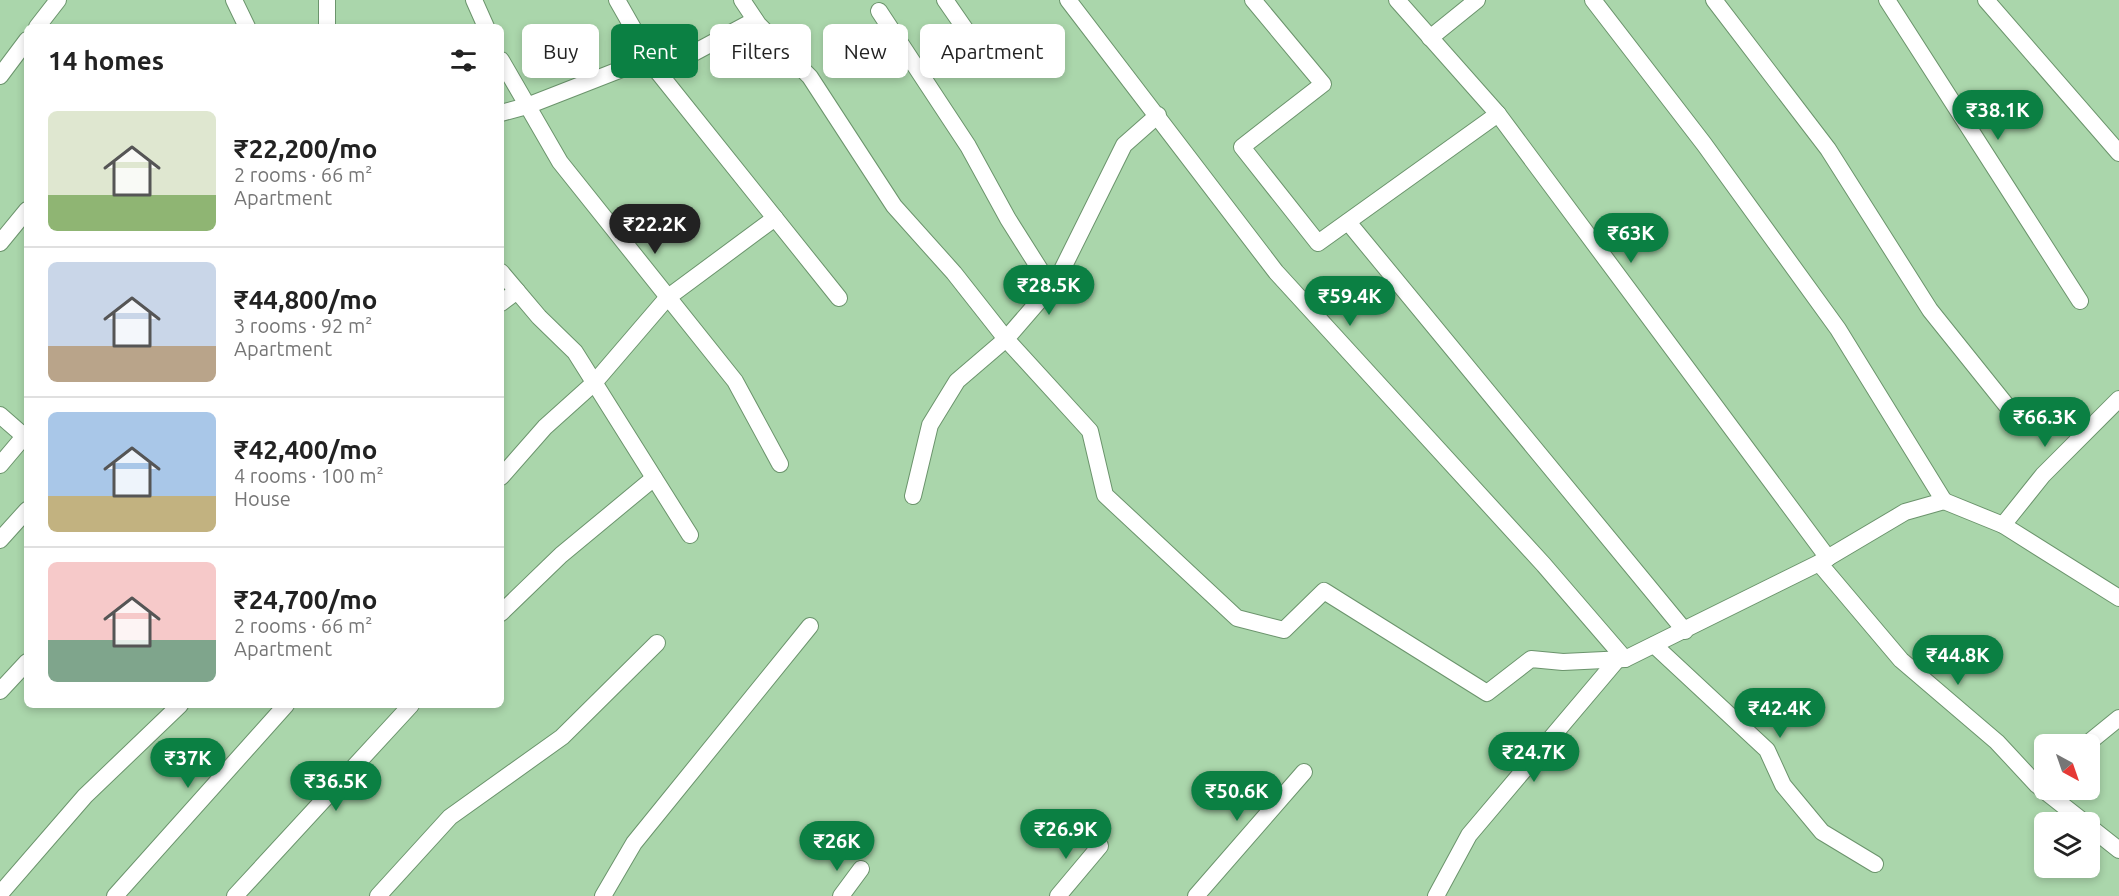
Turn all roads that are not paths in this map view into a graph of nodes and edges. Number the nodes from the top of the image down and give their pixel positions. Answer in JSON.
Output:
{"nodes":[{"id":1,"x":58,"y":0,"type":"edge"},
{"id":2,"x":234,"y":0,"type":"edge"},
{"id":3,"x":327,"y":0,"type":"edge"},
{"id":4,"x":474,"y":0,"type":"edge"},
{"id":5,"x":617,"y":0,"type":"edge"},
{"id":6,"x":742,"y":0,"type":"edge"},
{"id":7,"x":945,"y":0,"type":"edge"},
{"id":8,"x":1068,"y":0,"type":"edge"},
{"id":9,"x":1253,"y":0,"type":"edge"},
{"id":10,"x":1396,"y":0,"type":"edge"},
{"id":11,"x":1477,"y":0,"type":"edge"},
{"id":12,"x":1593,"y":0,"type":"edge"},
{"id":13,"x":1714,"y":0,"type":"edge"},
{"id":14,"x":1887,"y":0,"type":"edge"},
{"id":15,"x":1986,"y":0,"type":"edge"},
{"id":16,"x":879,"y":11,"type":"dead end"},
{"id":17,"x":755,"y":20,"type":"junction"},
{"id":18,"x":39,"y":24,"type":"edge"},
{"id":19,"x":246,"y":24,"type":"edge"},
{"id":20,"x":327,"y":24,"type":"edge"},
{"id":21,"x":485,"y":24,"type":"edge"},
{"id":22,"x":631,"y":24,"type":"edge"},
{"id":23,"x":962,"y":24,"type":"edge"},
{"id":24,"x":1430,"y":38,"type":"junction"},
{"id":25,"x":24,"y":44,"type":"edge"},
{"id":26,"x":698,"y":45,"type":"edge"},
{"id":27,"x":504,"y":65,"type":"edge"},
{"id":28,"x":0,"y":75,"type":"edge"},
{"id":29,"x":614,"y":78,"type":"edge"},
{"id":30,"x":664,"y":78,"type":"edge"},
{"id":31,"x":527,"y":106,"type":"junction"},
{"id":32,"x":504,"y":112,"type":"edge"},
{"id":33,"x":1498,"y":114,"type":"junction"},
{"id":34,"x":1158,"y":116,"type":"junction"},
{"id":35,"x":2119,"y":153,"type":"edge"},
{"id":36,"x":24,"y":214,"type":"edge"},
{"id":37,"x":775,"y":218,"type":"junction"},
{"id":38,"x":1348,"y":222,"type":"junction"},
{"id":39,"x":0,"y":243,"type":"edge"},
{"id":40,"x":504,"y":276,"type":"edge"},
{"id":41,"x":1051,"y":287,"type":"junction"},
{"id":42,"x":517,"y":291,"type":"junction"},
{"id":43,"x":667,"y":298,"type":"junction"},
{"id":44,"x":839,"y":298,"type":"dead end"},
{"id":45,"x":504,"y":301,"type":"edge"},
{"id":46,"x":2080,"y":301,"type":"dead end"},
{"id":47,"x":1006,"y":339,"type":"junction"},
{"id":48,"x":594,"y":383,"type":"junction"},
{"id":49,"x":2119,"y":399,"type":"edge"},
{"id":50,"x":2007,"y":406,"type":"dead end"},
{"id":51,"x":0,"y":415,"type":"edge"},
{"id":52,"x":24,"y":433,"type":"edge"},
{"id":53,"x":24,"y":437,"type":"edge"},
{"id":54,"x":780,"y":464,"type":"dead end"},
{"id":55,"x":0,"y":465,"type":"edge"},
{"id":56,"x":504,"y":474,"type":"edge"},
{"id":57,"x":654,"y":478,"type":"junction"},
{"id":58,"x":913,"y":496,"type":"dead end"},
{"id":59,"x":1944,"y":501,"type":"junction"},
{"id":60,"x":24,"y":513,"type":"edge"},
{"id":61,"x":2003,"y":525,"type":"junction"},
{"id":62,"x":690,"y":534,"type":"dead end"},
{"id":63,"x":0,"y":540,"type":"edge"},
{"id":64,"x":1824,"y":561,"type":"junction"},
{"id":65,"x":2119,"y":598,"type":"edge"},
{"id":66,"x":504,"y":610,"type":"edge"},
{"id":67,"x":810,"y":626,"type":"dead end"},
{"id":68,"x":1685,"y":631,"type":"junction"},
{"id":69,"x":657,"y":643,"type":"dead end"},
{"id":70,"x":1654,"y":645,"type":"junction"},
{"id":71,"x":1621,"y":660,"type":"junction"},
{"id":72,"x":24,"y":665,"type":"edge"},
{"id":73,"x":0,"y":691,"type":"edge"},
{"id":74,"x":177,"y":708,"type":"edge"},
{"id":75,"x":283,"y":708,"type":"edge"},
{"id":76,"x":408,"y":708,"type":"edge"},
{"id":77,"x":2119,"y":717,"type":"edge"},
{"id":78,"x":2099,"y":734,"type":"edge"},
{"id":79,"x":1304,"y":772,"type":"dead end"},
{"id":80,"x":2034,"y":776,"type":"edge"},
{"id":81,"x":2060,"y":800,"type":"edge"},
{"id":82,"x":2073,"y":812,"type":"edge"},
{"id":83,"x":2100,"y":835,"type":"edge"},
{"id":84,"x":1100,"y":846,"type":"dead end"},
{"id":85,"x":2119,"y":850,"type":"edge"},
{"id":86,"x":1875,"y":864,"type":"dead end"},
{"id":87,"x":861,"y":869,"type":"dead end"},
{"id":88,"x":0,"y":894,"type":"edge"},
{"id":89,"x":115,"y":896,"type":"edge"},
{"id":90,"x":235,"y":896,"type":"edge"},
{"id":91,"x":378,"y":896,"type":"edge"},
{"id":92,"x":603,"y":896,"type":"edge"},
{"id":93,"x":841,"y":896,"type":"edge"},
{"id":94,"x":1058,"y":896,"type":"edge"},
{"id":95,"x":1196,"y":896,"type":"edge"},
{"id":96,"x":1436,"y":896,"type":"edge"}],
"edges":[{"from":1,"to":18,"type":"street"},
{"from":2,"to":19,"type":"street"},
{"from":3,"to":20,"type":"street"},
{"from":4,"to":21,"type":"street"},
{"from":5,"to":22,"type":"street"},
{"from":6,"to":17,"type":"street"},
{"from":7,"to":23,"type":"street"},
{"from":8,"to":34,"type":"street"},
{"from":9,"to":38,"type":"street"},
{"from":10,"to":24,"type":"street"},
{"from":11,"to":24,"type":"street"},
{"from":12,"to":59,"type":"street"},
{"from":13,"to":50,"type":"street"},
{"from":14,"to":46,"type":"street"},
{"from":15,"to":35,"type":"street"},
{"from":16,"to":41,"type":"street"},
{"from":17,"to":26,"type":"street"},
{"from":17,"to":47,"type":"street"},
{"from":24,"to":33,"type":"street"},
{"from":25,"to":28,"type":"street"},
{"from":27,"to":31,"type":"street"},
{"from":29,"to":31,"type":"street"},
{"from":30,"to":37,"type":"street"},
{"from":31,"to":32,"type":"street"},
{"from":31,"to":43,"type":"street"},
{"from":33,"to":38,"type":"street"},
{"from":33,"to":64,"type":"street"},
{"from":34,"to":41,"type":"street"},
{"from":34,"to":71,"type":"street"},
{"from":36,"to":39,"type":"street"},
{"from":37,"to":43,"type":"street"},
{"from":37,"to":44,"type":"street"},
{"from":38,"to":68,"type":"street"},
{"from":40,"to":42,"type":"street"},
{"from":41,"to":47,"type":"street"},
{"from":42,"to":45,"type":"street"},
{"from":42,"to":48,"type":"street"},
{"from":43,"to":48,"type":"street"},
{"from":43,"to":54,"type":"street"},
{"from":47,"to":58,"type":"street"},
{"from":47,"to":71,"type":"street"},
{"from":48,"to":56,"type":"street"},
{"from":48,"to":57,"type":"street"},
{"from":49,"to":61,"type":"street"},
{"from":51,"to":52,"type":"street"},
{"from":53,"to":55,"type":"street"},
{"from":57,"to":62,"type":"street"},
{"from":57,"to":66,"type":"street"},
{"from":59,"to":61,"type":"street"},
{"from":59,"to":64,"type":"street"},
{"from":60,"to":63,"type":"street"},
{"from":61,"to":65,"type":"street"},
{"from":64,"to":68,"type":"street"},
{"from":64,"to":80,"type":"street"},
{"from":67,"to":92,"type":"street"},
{"from":68,"to":70,"type":"street"},
{"from":69,"to":91,"type":"street"},
{"from":70,"to":71,"type":"street"},
{"from":70,"to":86,"type":"street"},
{"from":71,"to":96,"type":"street"},
{"from":72,"to":73,"type":"street"},
{"from":74,"to":88,"type":"street"},
{"from":75,"to":89,"type":"street"},
{"from":76,"to":90,"type":"street"},
{"from":77,"to":78,"type":"street"},
{"from":79,"to":95,"type":"street"},
{"from":81,"to":82,"type":"street"},
{"from":83,"to":85,"type":"street"},
{"from":84,"to":94,"type":"street"},
{"from":87,"to":93,"type":"street"}]}
